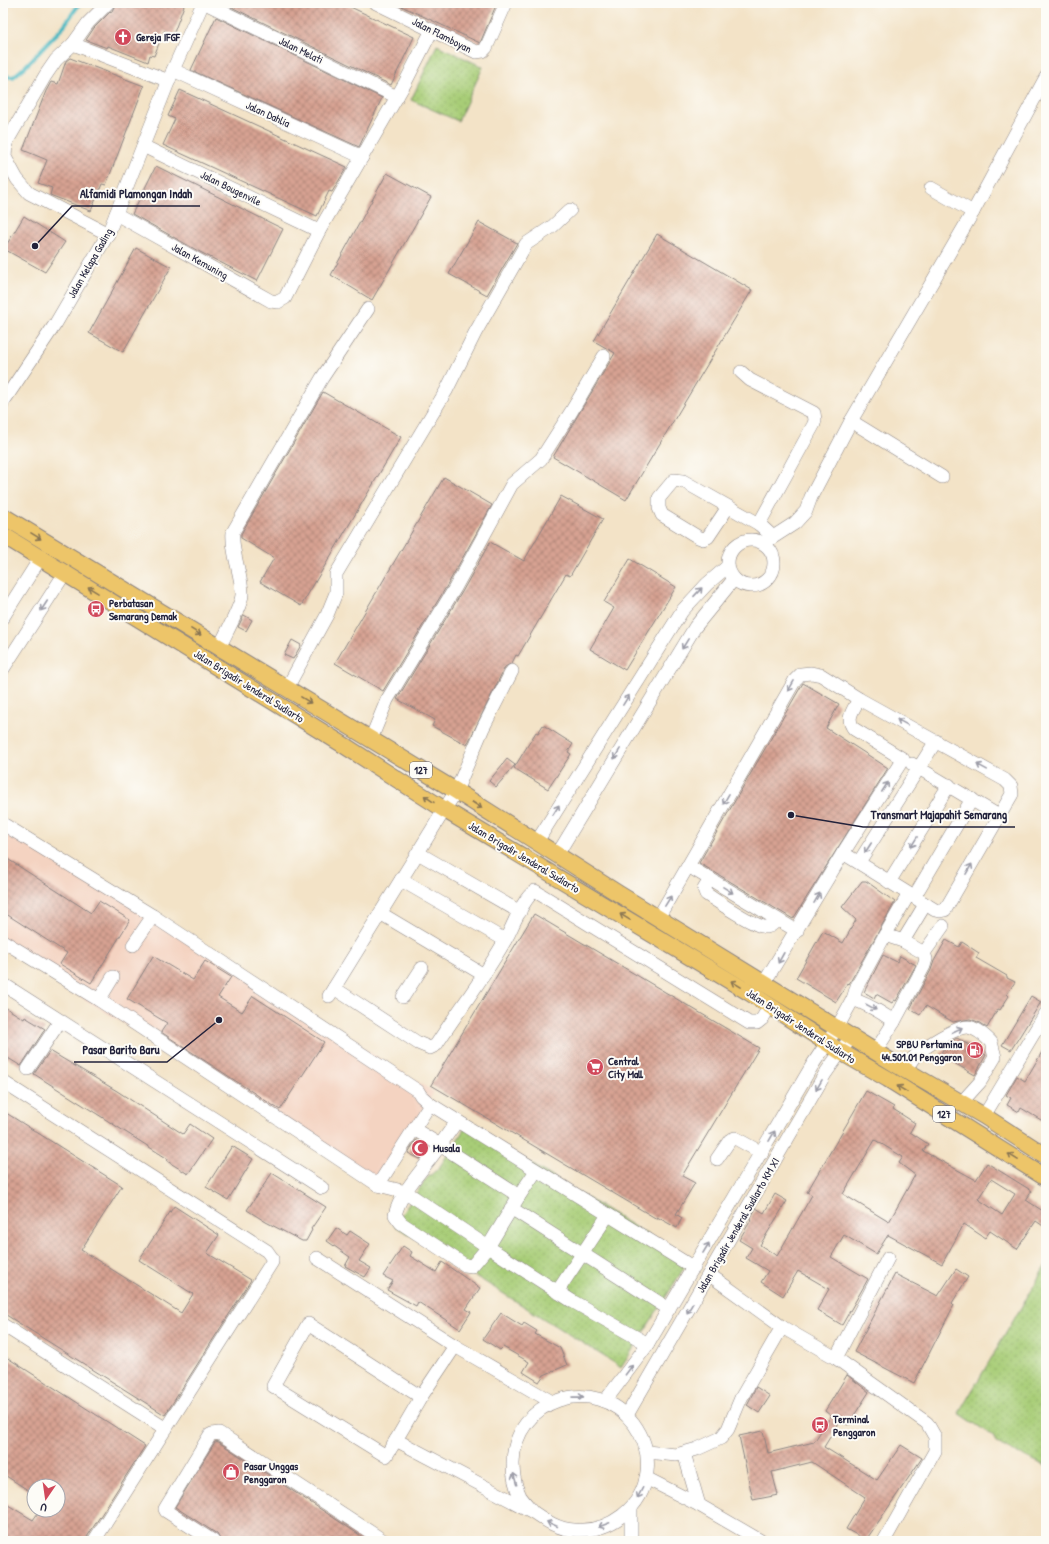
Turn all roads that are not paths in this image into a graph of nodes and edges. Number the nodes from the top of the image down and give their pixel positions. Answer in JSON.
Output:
{"nodes":[{"id":1,"x":108,"y":3,"type":"edge"},
{"id":2,"x":204,"y":3,"type":"edge"},
{"id":3,"x":376,"y":3,"type":"edge"},
{"id":4,"x":506,"y":3,"type":"edge"},
{"id":5,"x":432,"y":30,"type":"junction"},
{"id":6,"x":73,"y":44,"type":"junction"},
{"id":7,"x":171,"y":76,"type":"junction"},
{"id":8,"x":1046,"y":77,"type":"edge"},
{"id":9,"x":397,"y":97,"type":"junction"},
{"id":10,"x":143,"y":146,"type":"junction"},
{"id":11,"x":362,"y":157,"type":"junction"},
{"id":12,"x":931,"y":188,"type":"dead end"},
{"id":13,"x":570,"y":210,"type":"dead end"},
{"id":14,"x":973,"y":212,"type":"junction"},
{"id":15,"x":116,"y":214,"type":"junction"},
{"id":16,"x":319,"y":231,"type":"junction"},
{"id":17,"x":108,"y":234,"type":"junction"},
{"id":18,"x":368,"y":309,"type":"dead end"},
{"id":19,"x":604,"y":356,"type":"dead end"},
{"id":20,"x":741,"y":372,"type":"dead end"},
{"id":21,"x":3,"y":402,"type":"edge"},
{"id":22,"x":851,"y":422,"type":"junction"},
{"id":23,"x":942,"y":477,"type":"dead end"},
{"id":24,"x":728,"y":507,"type":"junction"},
{"id":25,"x":3,"y":516,"type":"edge"},
{"id":26,"x":759,"y":524,"type":"junction"},
{"id":27,"x":3,"y":535,"type":"edge"},
{"id":28,"x":768,"y":540,"type":"junction"},
{"id":29,"x":41,"y":557,"type":"junction"},
{"id":30,"x":728,"y":566,"type":"junction"},
{"id":31,"x":66,"y":573,"type":"junction"},
{"id":32,"x":734,"y":579,"type":"junction"},
{"id":33,"x":3,"y":617,"type":"edge"},
{"id":34,"x":220,"y":646,"type":"junction"},
{"id":35,"x":3,"y":669,"type":"edge"},
{"id":36,"x":512,"y":670,"type":"dead end"},
{"id":37,"x":287,"y":688,"type":"junction"},
{"id":38,"x":859,"y":699,"type":"junction"},
{"id":39,"x":371,"y":739,"type":"junction"},
{"id":40,"x":936,"y":741,"type":"junction"},
{"id":41,"x":903,"y":759,"type":"junction"},
{"id":42,"x":919,"y":768,"type":"junction"},
{"id":43,"x":949,"y":786,"type":"junction"},
{"id":44,"x":456,"y":791,"type":"junction"},
{"id":45,"x":972,"y":799,"type":"junction"},
{"id":46,"x":444,"y":810,"type":"junction"},
{"id":47,"x":999,"y":816,"type":"junction"},
{"id":48,"x":3,"y":824,"type":"edge"},
{"id":49,"x":536,"y":843,"type":"junction"},
{"id":50,"x":418,"y":853,"type":"junction"},
{"id":51,"x":843,"y":853,"type":"junction"},
{"id":52,"x":557,"y":855,"type":"junction"},
{"id":53,"x":858,"y":862,"type":"junction"},
{"id":54,"x":688,"y":866,"type":"junction"},
{"id":55,"x":401,"y":880,"type":"junction"},
{"id":56,"x":890,"y":882,"type":"junction"},
{"id":57,"x":910,"y":898,"type":"junction"},
{"id":58,"x":923,"y":908,"type":"dead end"},
{"id":59,"x":520,"y":912,"type":"junction"},
{"id":60,"x":380,"y":913,"type":"junction"},
{"id":61,"x":153,"y":916,"type":"junction"},
{"id":62,"x":658,"y":918,"type":"junction"},
{"id":63,"x":944,"y":926,"type":"dead end"},
{"id":64,"x":797,"y":931,"type":"junction"},
{"id":65,"x":885,"y":935,"type":"junction"},
{"id":66,"x":505,"y":940,"type":"junction"},
{"id":67,"x":3,"y":941,"type":"edge"},
{"id":68,"x":903,"y":941,"type":"junction"},
{"id":69,"x":133,"y":945,"type":"dead end"},
{"id":70,"x":924,"y":953,"type":"junction"},
{"id":71,"x":422,"y":968,"type":"dead end"},
{"id":72,"x":484,"y":974,"type":"junction"},
{"id":73,"x":113,"y":977,"type":"dead end"},
{"id":74,"x":3,"y":984,"type":"edge"},
{"id":75,"x":764,"y":984,"type":"junction"},
{"id":76,"x":403,"y":998,"type":"dead end"},
{"id":77,"x":853,"y":999,"type":"junction"},
{"id":78,"x":99,"y":1000,"type":"junction"},
{"id":79,"x":770,"y":1006,"type":"junction"},
{"id":80,"x":1046,"y":1013,"type":"edge"},
{"id":81,"x":60,"y":1020,"type":"junction"},
{"id":82,"x":894,"y":1022,"type":"junction"},
{"id":83,"x":837,"y":1028,"type":"junction"},
{"id":84,"x":851,"y":1036,"type":"junction"},
{"id":85,"x":827,"y":1044,"type":"junction"},
{"id":86,"x":841,"y":1052,"type":"junction"},
{"id":87,"x":875,"y":1052,"type":"junction"},
{"id":88,"x":28,"y":1069,"type":"dead end"},
{"id":89,"x":905,"y":1070,"type":"junction"},
{"id":90,"x":3,"y":1082,"type":"edge"},
{"id":91,"x":961,"y":1103,"type":"junction"},
{"id":92,"x":430,"y":1104,"type":"junction"},
{"id":93,"x":984,"y":1116,"type":"junction"},
{"id":94,"x":457,"y":1121,"type":"junction"},
{"id":95,"x":414,"y":1129,"type":"junction"},
{"id":96,"x":440,"y":1145,"type":"junction"},
{"id":97,"x":762,"y":1153,"type":"junction"},
{"id":98,"x":1046,"y":1156,"type":"edge"},
{"id":99,"x":717,"y":1159,"type":"dead end"},
{"id":100,"x":536,"y":1171,"type":"junction"},
{"id":101,"x":1046,"y":1178,"type":"edge"},
{"id":102,"x":378,"y":1185,"type":"junction"},
{"id":103,"x":322,"y":1188,"type":"dead end"},
{"id":104,"x":406,"y":1192,"type":"junction"},
{"id":105,"x":518,"y":1196,"type":"junction"},
{"id":106,"x":511,"y":1208,"type":"junction"},
{"id":107,"x":608,"y":1215,"type":"junction"},
{"id":108,"x":488,"y":1247,"type":"junction"},
{"id":109,"x":582,"y":1252,"type":"junction"},
{"id":110,"x":317,"y":1258,"type":"dead end"},
{"id":111,"x":888,"y":1258,"type":"dead end"},
{"id":112,"x":694,"y":1268,"type":"junction"},
{"id":113,"x":710,"y":1275,"type":"junction"},
{"id":114,"x":557,"y":1292,"type":"junction"},
{"id":115,"x":670,"y":1309,"type":"junction"},
{"id":116,"x":3,"y":1324,"type":"edge"},
{"id":117,"x":782,"y":1327,"type":"junction"},
{"id":118,"x":648,"y":1344,"type":"junction"},
{"id":119,"x":455,"y":1346,"type":"junction"},
{"id":120,"x":836,"y":1358,"type":"junction"},
{"id":121,"x":421,"y":1397,"type":"junction"},
{"id":122,"x":605,"y":1401,"type":"junction"},
{"id":123,"x":552,"y":1402,"type":"junction"},
{"id":124,"x":627,"y":1415,"type":"junction"},
{"id":125,"x":166,"y":1428,"type":"junction"},
{"id":126,"x":396,"y":1440,"type":"junction"},
{"id":127,"x":647,"y":1452,"type":"junction"},
{"id":128,"x":684,"y":1453,"type":"junction"},
{"id":129,"x":646,"y":1478,"type":"junction"},
{"id":130,"x":699,"y":1505,"type":"junction"},
{"id":131,"x":631,"y":1508,"type":"junction"},
{"id":132,"x":533,"y":1512,"type":"junction"},
{"id":133,"x":573,"y":1530,"type":"junction"},
{"id":134,"x":94,"y":1541,"type":"edge"},
{"id":135,"x":213,"y":1541,"type":"edge"},
{"id":136,"x":384,"y":1541,"type":"edge"},
{"id":137,"x":582,"y":1541,"type":"edge"},
{"id":138,"x":632,"y":1541,"type":"edge"},
{"id":139,"x":761,"y":1541,"type":"edge"},
{"id":140,"x":884,"y":1541,"type":"edge"}],
"edges":[{"from":1,"to":6,"type":"street"},
{"from":2,"to":7,"type":"street","name":"Jalan Kelapa Gading"},
{"from":2,"to":9,"type":"street","name":"Jalan Melati"},
{"from":3,"to":5,"type":"street","name":"Jalan Flamboyan"},
{"from":4,"to":5,"type":"street","name":"Jalan Flamboyan"},
{"from":5,"to":9,"type":"street"},
{"from":6,"to":7,"type":"street","name":"Jalan Dahlia"},
{"from":6,"to":17,"type":"street"},
{"from":7,"to":10,"type":"street","name":"Jalan Kelapa Gading"},
{"from":7,"to":11,"type":"street","name":"Jalan Dahlia"},
{"from":8,"to":14,"type":"street"},
{"from":9,"to":11,"type":"street"},
{"from":10,"to":15,"type":"street","name":"Jalan Kelapa Gading"},
{"from":10,"to":16,"type":"street","name":"Jalan Bougenvile"},
{"from":11,"to":16,"type":"street"},
{"from":12,"to":14,"type":"street"},
{"from":13,"to":37,"type":"street"},
{"from":14,"to":22,"type":"street"},
{"from":15,"to":16,"type":"street","name":"Jalan Kemuning"},
{"from":15,"to":17,"type":"street","name":"Jalan Kelapa Gading"},
{"from":17,"to":21,"type":"street","name":"Jalan Kelapa Gading"},
{"from":18,"to":34,"type":"street"},
{"from":19,"to":39,"type":"street"},
{"from":20,"to":26,"type":"street"},
{"from":22,"to":23,"type":"street"},
{"from":22,"to":28,"type":"street"},
{"from":24,"to":24,"type":"street"},
{"from":24,"to":26,"type":"street"},
{"from":25,"to":34,"type":"main road","name":"Jalan Brigadir Jenderal Sudiarto","number":"127","one_way":true},
{"from":26,"to":28,"type":"street"},
{"from":27,"to":29,"type":"main road","name":"Jalan Brigadir Jenderal Sudiarto","number":"127"},
{"from":28,"to":30,"type":"street"},
{"from":28,"to":32,"type":"street"},
{"from":29,"to":31,"type":"main road","name":"Jalan Brigadir Jenderal Sudiarto","number":"127"},
{"from":29,"to":33,"type":"street"},
{"from":30,"to":32,"type":"street"},
{"from":49,"to":30,"type":"street","one_way":true},
{"from":31,"to":35,"type":"street","one_way":true},
{"from":46,"to":31,"type":"main road","name":"Jalan Brigadir Jenderal Sudiarto","number":"127","one_way":true},
{"from":32,"to":52,"type":"street","one_way":true},
{"from":34,"to":37,"type":"main road","name":"Jalan Brigadir Jenderal Sudiarto","number":"127"},
{"from":36,"to":44,"type":"street"},
{"from":37,"to":39,"type":"main road","name":"Jalan Brigadir Jenderal Sudiarto","number":"127","one_way":true},
{"from":40,"to":38,"type":"street","one_way":true},
{"from":38,"to":41,"type":"street"},
{"from":38,"to":54,"type":"street","one_way":true},
{"from":39,"to":44,"type":"main road","name":"Jalan Brigadir Jenderal Sudiarto","number":"127"},
{"from":40,"to":42,"type":"street"},
{"from":47,"to":40,"type":"street","one_way":true},
{"from":41,"to":42,"type":"street"},
{"from":51,"to":41,"type":"street","one_way":true},
{"from":42,"to":43,"type":"street"},
{"from":42,"to":53,"type":"street","one_way":true},
{"from":43,"to":45,"type":"street"},
{"from":43,"to":56,"type":"street","one_way":true},
{"from":44,"to":46,"type":"street"},
{"from":44,"to":49,"type":"main road","name":"Jalan Brigadir Jenderal Sudiarto","number":"127","one_way":true},
{"from":45,"to":47,"type":"street"},
{"from":45,"to":57,"type":"street","name":"Jalan Brigadir Jenderal Sudiarto KM XI"},
{"from":46,"to":50,"type":"street"},
{"from":79,"to":46,"type":"main road","name":"Jalan Brigadir Jenderal Sudiarto","number":"127","one_way":true},
{"from":57,"to":47,"type":"street","one_way":true},
{"from":48,"to":61,"type":"street"},
{"from":49,"to":52,"type":"main road","name":"Jalan Brigadir Jenderal Sudiarto","number":"127"},
{"from":50,"to":55,"type":"street"},
{"from":50,"to":59,"type":"street"},
{"from":51,"to":53,"type":"street"},
{"from":64,"to":51,"type":"street","one_way":true},
{"from":52,"to":62,"type":"main road","name":"Jalan Brigadir Jenderal Sudiarto","number":"127"},
{"from":53,"to":56,"type":"street"},
{"from":62,"to":54,"type":"street","one_way":true},
{"from":54,"to":64,"type":"street"},
{"from":55,"to":60,"type":"street"},
{"from":55,"to":66,"type":"street"},
{"from":56,"to":57,"type":"street"},
{"from":57,"to":65,"type":"street","name":"Jalan Brigadir Jenderal Sudiarto KM XI"},
{"from":58,"to":68,"type":"street"},
{"from":59,"to":66,"type":"street"},
{"from":59,"to":79,"type":"street"},
{"from":60,"to":72,"type":"street"},
{"from":60,"to":72,"type":"street"},
{"from":61,"to":69,"type":"street"},
{"from":61,"to":92,"type":"street"},
{"from":62,"to":75,"type":"main road","name":"Jalan Brigadir Jenderal Sudiarto","number":"127"},
{"from":63,"to":70,"type":"street"},
{"from":64,"to":75,"type":"street","one_way":true},
{"from":65,"to":68,"type":"street"},
{"from":65,"to":77,"type":"street","name":"Jalan Brigadir Jenderal Sudiarto KM XI"},
{"from":66,"to":72,"type":"street"},
{"from":67,"to":78,"type":"street"},
{"from":68,"to":70,"type":"street"},
{"from":70,"to":82,"type":"street"},
{"from":71,"to":76,"type":"street"},
{"from":73,"to":78,"type":"street"},
{"from":74,"to":81,"type":"street"},
{"from":75,"to":83,"type":"main road","name":"Jalan Brigadir Jenderal Sudiarto","number":"127"},
{"from":77,"to":82,"type":"street","one_way":true},
{"from":77,"to":83,"type":"street","name":"Jalan Brigadir Jenderal Sudiarto KM XI"},
{"from":78,"to":102,"type":"street"},
{"from":79,"to":85,"type":"main road","name":"Jalan Brigadir Jenderal Sudiarto","number":"127"},
{"from":80,"to":93,"type":"street"},
{"from":81,"to":88,"type":"street"},
{"from":81,"to":103,"type":"street"},
{"from":82,"to":87,"type":"street"},
{"from":83,"to":84,"type":"main road","name":"Jalan Brigadir Jenderal Sudiarto","number":"127"},
{"from":83,"to":85,"type":"street","name":"Jalan Brigadir Jenderal Sudiarto KM XI"},
{"from":84,"to":86,"type":"street","name":"Jalan Brigadir Jenderal Sudiarto KM XI"},
{"from":84,"to":87,"type":"main road","name":"Jalan Brigadir Jenderal Sudiarto","number":"127"},
{"from":85,"to":86,"type":"main road","name":"Jalan Brigadir Jenderal Sudiarto","number":"127"},
{"from":97,"to":85,"type":"street","name":"Jalan Brigadir Jenderal Sudiarto KM XI","one_way":true},
{"from":101,"to":86,"type":"main road","name":"Jalan Brigadir Jenderal Sudiarto","number":"127","one_way":true},
{"from":86,"to":113,"type":"street","name":"Jalan Brigadir Jenderal Sudiarto KM XI","one_way":true},
{"from":87,"to":89,"type":"main road","name":"Jalan Brigadir Jenderal Sudiarto","number":"127"},
{"from":89,"to":91,"type":"main road","name":"Jalan Brigadir Jenderal Sudiarto","number":"127"},
{"from":89,"to":91,"type":"street","one_way":true},
{"from":90,"to":125,"type":"street"},
{"from":91,"to":93,"type":"main road","name":"Jalan Brigadir Jenderal Sudiarto","number":"127"},
{"from":92,"to":94,"type":"street"},
{"from":92,"to":95,"type":"street"},
{"from":93,"to":98,"type":"main road","name":"Jalan Brigadir Jenderal Sudiarto","number":"127"},
{"from":94,"to":96,"type":"street"},
{"from":94,"to":100,"type":"street"},
{"from":95,"to":96,"type":"street"},
{"from":95,"to":102,"type":"street"},
{"from":96,"to":104,"type":"street"},
{"from":96,"to":105,"type":"street"},
{"from":97,"to":99,"type":"street"},
{"from":112,"to":97,"type":"street","name":"Jalan Brigadir Jenderal Sudiarto KM XI","one_way":true},
{"from":100,"to":105,"type":"street"},
{"from":100,"to":107,"type":"street"},
{"from":102,"to":104,"type":"street"},
{"from":104,"to":108,"type":"street"},
{"from":104,"to":108,"type":"street"},
{"from":105,"to":106,"type":"street"},
{"from":106,"to":108,"type":"street"},
{"from":106,"to":109,"type":"street"},
{"from":107,"to":109,"type":"street"},
{"from":107,"to":112,"type":"street"},
{"from":108,"to":114,"type":"street"},
{"from":109,"to":114,"type":"street"},
{"from":109,"to":115,"type":"street"},
{"from":110,"to":119,"type":"street"},
{"from":111,"to":120,"type":"street"},
{"from":112,"to":115,"type":"street","name":"Jalan Brigadir Jenderal Sudiarto KM XI"},
{"from":113,"to":117,"type":"street"},
{"from":113,"to":124,"type":"street","name":"Jalan Brigadir Jenderal Sudiarto KM XI","one_way":true},
{"from":114,"to":118,"type":"street"},
{"from":115,"to":118,"type":"street","name":"Jalan Brigadir Jenderal Sudiarto KM XI"},
{"from":116,"to":125,"type":"street"},
{"from":117,"to":120,"type":"street"},
{"from":117,"to":128,"type":"street"},
{"from":122,"to":118,"type":"street","name":"Jalan Brigadir Jenderal Sudiarto KM XI","one_way":true},
{"from":119,"to":121,"type":"street"},
{"from":119,"to":123,"type":"street"},
{"from":120,"to":140,"type":"street"},
{"from":121,"to":126,"type":"street"},
{"from":121,"to":126,"type":"street"},
{"from":123,"to":122,"type":"street","one_way":true},
{"from":122,"to":124,"type":"street"},
{"from":132,"to":123,"type":"street","one_way":true},
{"from":124,"to":127,"type":"street"},
{"from":125,"to":134,"type":"street"},
{"from":126,"to":132,"type":"street"},
{"from":127,"to":128,"type":"street"},
{"from":127,"to":129,"type":"street"},
{"from":128,"to":130,"type":"street"},
{"from":129,"to":130,"type":"street"},
{"from":129,"to":131,"type":"street","one_way":true},
{"from":130,"to":139,"type":"street"},
{"from":131,"to":133,"type":"street","one_way":true},
{"from":131,"to":138,"type":"street"},
{"from":133,"to":132,"type":"street","one_way":true},
{"from":133,"to":137,"type":"street"},
{"from":135,"to":136,"type":"street"}]}
